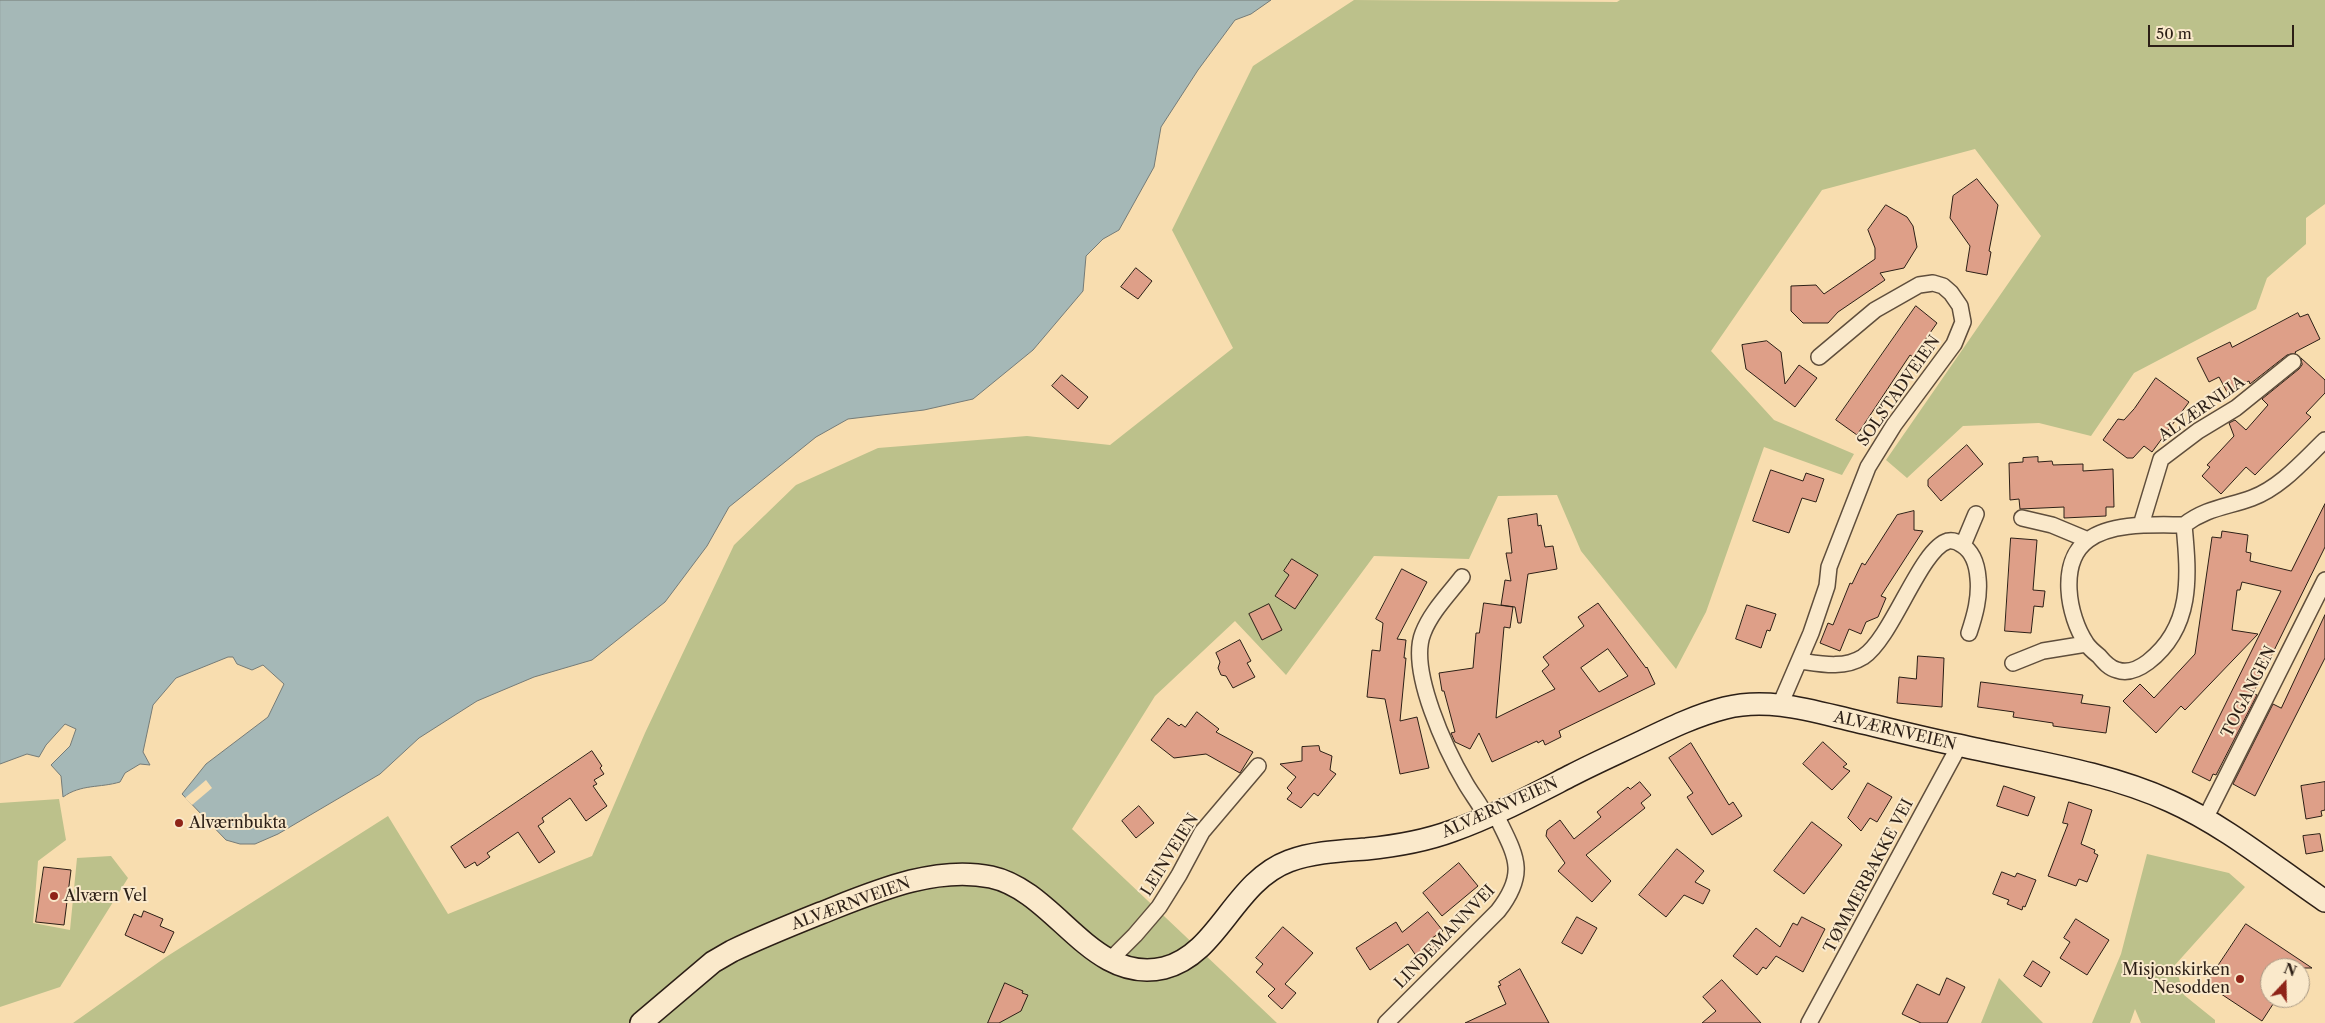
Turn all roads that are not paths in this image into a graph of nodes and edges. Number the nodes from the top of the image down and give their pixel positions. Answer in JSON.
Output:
{"nodes":[{"id":1,"x":1818,"y":357,"type":"dead end"},
{"id":2,"x":2293,"y":362,"type":"dead end"},
{"id":3,"x":2325,"y":440,"type":"edge"},
{"id":4,"x":1976,"y":514,"type":"dead end"},
{"id":5,"x":2022,"y":518,"type":"dead end"},
{"id":6,"x":2141,"y":525,"type":"junction"},
{"id":7,"x":2184,"y":525,"type":"junction"},
{"id":8,"x":2088,"y":540,"type":"junction"},
{"id":9,"x":1963,"y":545,"type":"junction"},
{"id":10,"x":1462,"y":577,"type":"dead end"},
{"id":11,"x":2325,"y":580,"type":"edge"},
{"id":12,"x":1969,"y":634,"type":"dead end"},
{"id":13,"x":2086,"y":644,"type":"junction"},
{"id":14,"x":1800,"y":661,"type":"junction"},
{"id":15,"x":2013,"y":663,"type":"dead end"},
{"id":16,"x":1780,"y":705,"type":"junction"},
{"id":17,"x":1960,"y":746,"type":"junction"},
{"id":18,"x":1258,"y":766,"type":"dead end"},
{"id":19,"x":1490,"y":815,"type":"junction"},
{"id":20,"x":2205,"y":819,"type":"junction"},
{"id":21,"x":2325,"y":902,"type":"edge"},
{"id":22,"x":1110,"y":960,"type":"junction"},
{"id":23,"x":641,"y":1023,"type":"edge"},
{"id":24,"x":1386,"y":1023,"type":"edge"},
{"id":25,"x":1809,"y":1023,"type":"edge"}],
"edges":[{"from":1,"to":14,"type":"street","name":"SOLSTADVEIEN"},
{"from":2,"to":6,"type":"street","name":"ALVÆRNLIA"},
{"from":3,"to":7,"type":"street"},
{"from":4,"to":9,"type":"street"},
{"from":5,"to":8,"type":"street"},
{"from":6,"to":7,"type":"street"},
{"from":6,"to":8,"type":"street"},
{"from":7,"to":13,"type":"street"},
{"from":8,"to":13,"type":"street"},
{"from":9,"to":12,"type":"street"},
{"from":9,"to":14,"type":"street"},
{"from":10,"to":19,"type":"street","name":"LINDEMANNVEI"},
{"from":11,"to":20,"type":"street","name":"TOGANGEN"},
{"from":13,"to":15,"type":"street"},
{"from":14,"to":16,"type":"street","name":"SOLSTADVEIEN"},
{"from":16,"to":17,"type":"main road","name":"ALVÆRNVEIEN"},
{"from":16,"to":19,"type":"main road","name":"ALVÆRNVEIEN"},
{"from":17,"to":20,"type":"main road","name":"ALVÆRNVEIEN"},
{"from":17,"to":25,"type":"street","name":"TØMMERBAKKE VEI"},
{"from":18,"to":22,"type":"street","name":"LEINVEIEN"},
{"from":19,"to":22,"type":"main road","name":"ALVÆRNVEIEN"},
{"from":19,"to":24,"type":"street","name":"LINDEMANNVEI"},
{"from":20,"to":21,"type":"main road","name":"ALVÆRNVEIEN"},
{"from":22,"to":23,"type":"main road","name":"ALVÆRNVEIEN"}]}
